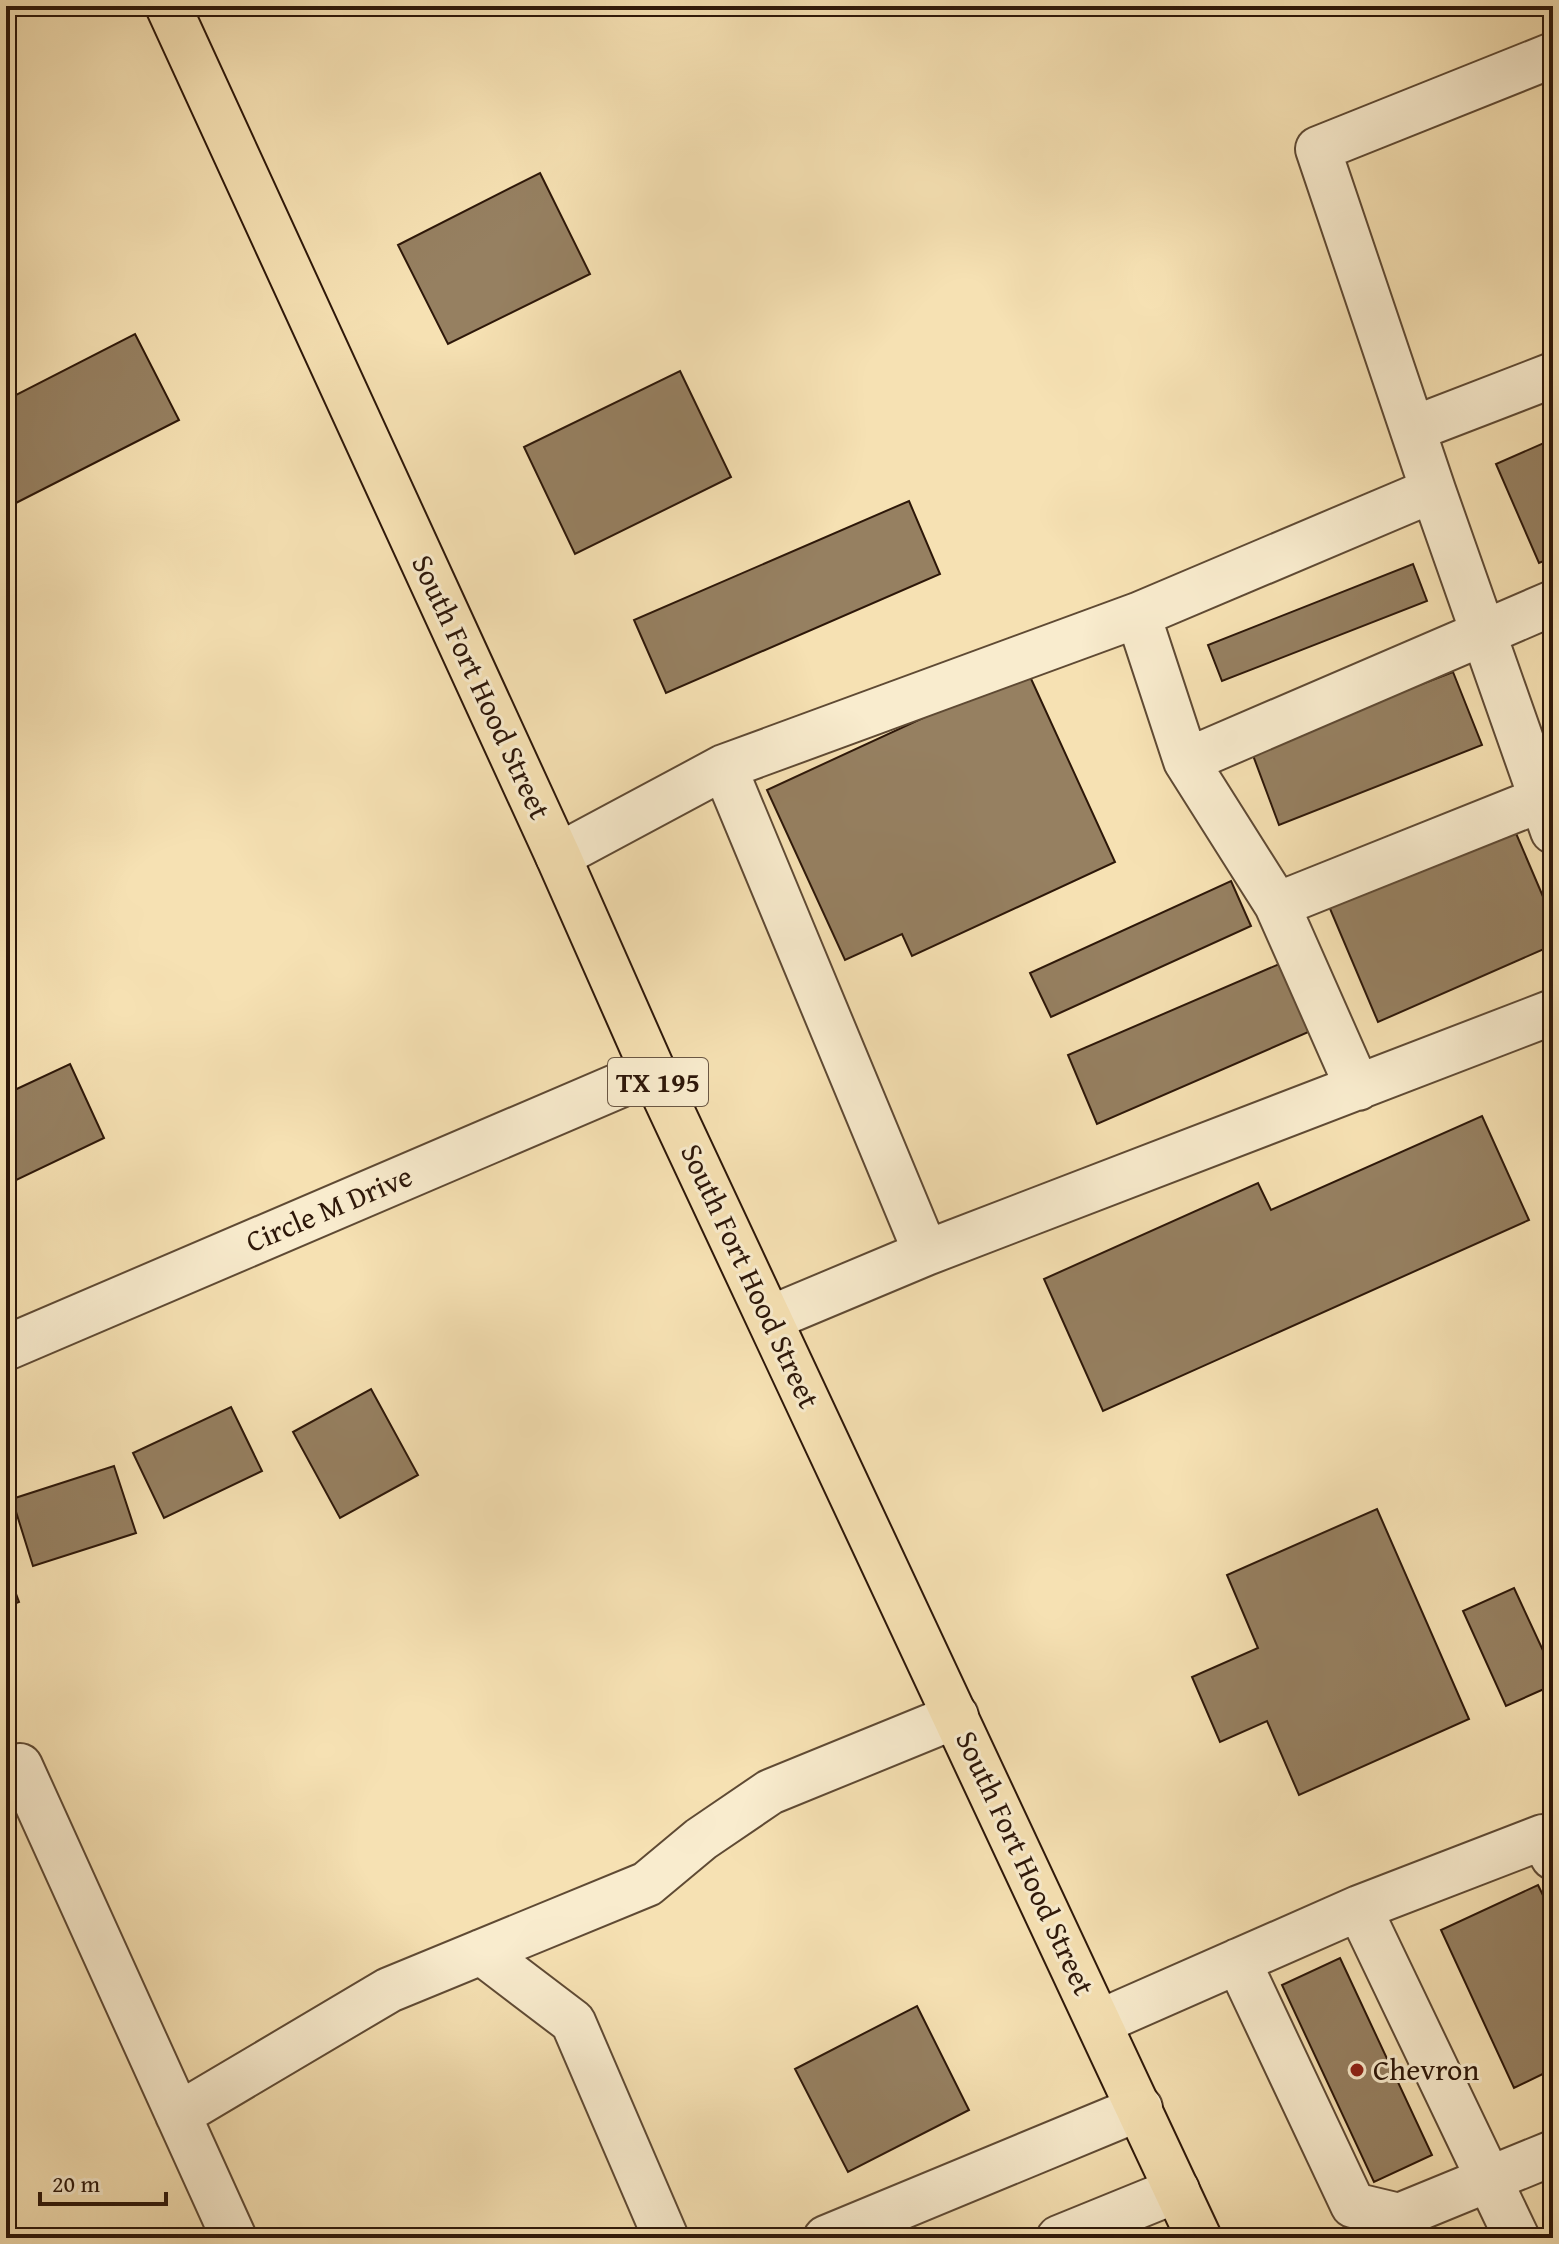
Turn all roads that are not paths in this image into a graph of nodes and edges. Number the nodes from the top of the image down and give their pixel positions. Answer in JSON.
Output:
{"nodes":[{"id":1,"x":168,"y":6,"type":"edge"},
{"id":2,"x":1553,"y":55,"type":"edge"},
{"id":3,"x":1553,"y":375,"type":"edge"},
{"id":4,"x":1413,"y":429,"type":"junction"},
{"id":5,"x":1433,"y":490,"type":"junction"},
{"id":6,"x":1553,"y":603,"type":"edge"},
{"id":7,"x":1138,"y":615,"type":"junction"},
{"id":8,"x":1482,"y":632,"type":"junction"},
{"id":9,"x":1186,"y":761,"type":"junction"},
{"id":10,"x":724,"y":767,"type":"junction"},
{"id":11,"x":1547,"y":815,"type":"edge"},
{"id":12,"x":558,"y":856,"type":"junction"},
{"id":13,"x":1277,"y":905,"type":"junction"},
{"id":14,"x":1553,"y":1012,"type":"edge"},
{"id":15,"x":653,"y":1071,"type":"junction"},
{"id":16,"x":1358,"y":1088,"type":"junction"},
{"id":17,"x":926,"y":1253,"type":"junction"},
{"id":18,"x":771,"y":1318,"type":"junction"},
{"id":19,"x":6,"y":1348,"type":"edge"},
{"id":20,"x":956,"y":1716,"type":"junction"},
{"id":21,"x":20,"y":1766,"type":"dead end"},
{"id":22,"x":1553,"y":1857,"type":"edge"},
{"id":23,"x":1359,"y":1908,"type":"junction"},
{"id":24,"x":481,"y":1952,"type":"junction"},
{"id":25,"x":1238,"y":1961,"type":"junction"},
{"id":26,"x":1100,"y":2022,"type":"junction"},
{"id":27,"x":1140,"y":2108,"type":"junction"},
{"id":28,"x":178,"y":2115,"type":"junction"},
{"id":29,"x":1553,"y":2153,"type":"edge"},
{"id":30,"x":1490,"y":2180,"type":"junction"},
{"id":31,"x":1177,"y":2190,"type":"junction"},
{"id":32,"x":234,"y":2238,"type":"edge"},
{"id":33,"x":666,"y":2238,"type":"edge"},
{"id":34,"x":826,"y":2238,"type":"edge"},
{"id":35,"x":1059,"y":2238,"type":"edge"},
{"id":36,"x":1199,"y":2238,"type":"edge"},
{"id":37,"x":1517,"y":2238,"type":"edge"}],
"edges":[{"from":1,"to":12,"type":"highway","name":"South Fort Hood Street","number":"TX 195"},
{"from":2,"to":4,"type":"street"},
{"from":3,"to":4,"type":"street"},
{"from":4,"to":5,"type":"street"},
{"from":5,"to":7,"type":"street"},
{"from":5,"to":8,"type":"street"},
{"from":6,"to":8,"type":"street"},
{"from":7,"to":9,"type":"street"},
{"from":7,"to":10,"type":"street"},
{"from":8,"to":9,"type":"street"},
{"from":8,"to":11,"type":"street"},
{"from":9,"to":13,"type":"street"},
{"from":10,"to":12,"type":"street"},
{"from":10,"to":17,"type":"street"},
{"from":11,"to":13,"type":"street"},
{"from":12,"to":15,"type":"highway","name":"South Fort Hood Street","number":"TX 195"},
{"from":13,"to":16,"type":"street"},
{"from":14,"to":16,"type":"street"},
{"from":15,"to":18,"type":"highway","name":"South Fort Hood Street","number":"TX 195"},
{"from":15,"to":19,"type":"street","name":"Circle M Drive"},
{"from":16,"to":17,"type":"street"},
{"from":17,"to":18,"type":"street"},
{"from":18,"to":20,"type":"highway","name":"South Fort Hood Street","number":"TX 195"},
{"from":20,"to":24,"type":"street"},
{"from":20,"to":26,"type":"highway","name":"South Fort Hood Street","number":"TX 195"},
{"from":21,"to":28,"type":"street"},
{"from":22,"to":23,"type":"street"},
{"from":23,"to":25,"type":"street"},
{"from":23,"to":30,"type":"street"},
{"from":24,"to":28,"type":"street"},
{"from":24,"to":33,"type":"street"},
{"from":25,"to":26,"type":"street"},
{"from":25,"to":30,"type":"street"},
{"from":26,"to":27,"type":"highway","name":"South Fort Hood Street","number":"TX 195"},
{"from":27,"to":31,"type":"highway","name":"South Fort Hood Street","number":"TX 195"},
{"from":27,"to":34,"type":"street"},
{"from":28,"to":32,"type":"street"},
{"from":29,"to":30,"type":"street"},
{"from":30,"to":37,"type":"street"},
{"from":31,"to":35,"type":"street"},
{"from":31,"to":36,"type":"highway","name":"South Fort Hood Street","number":"TX 195"}]}
